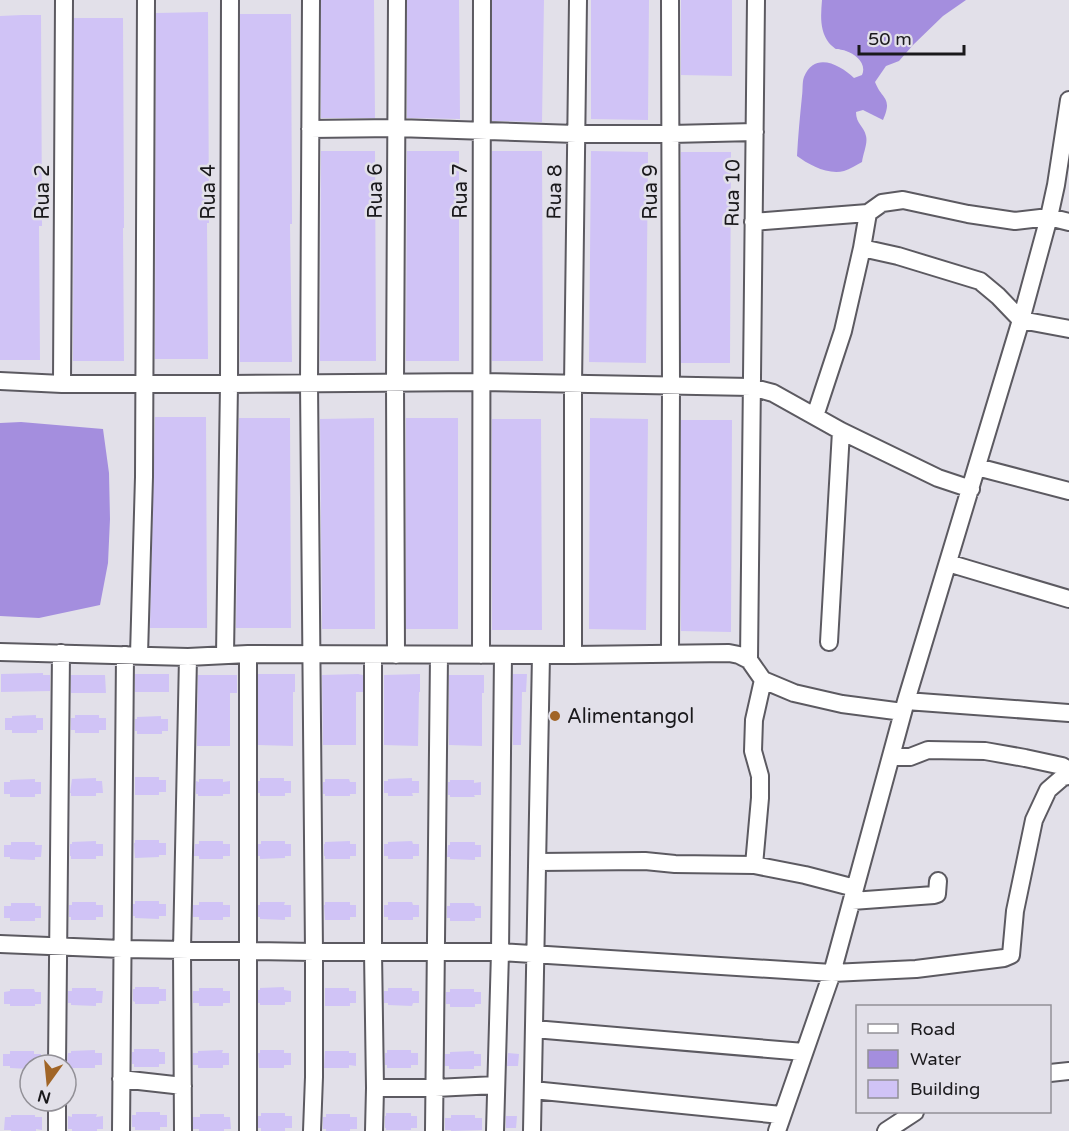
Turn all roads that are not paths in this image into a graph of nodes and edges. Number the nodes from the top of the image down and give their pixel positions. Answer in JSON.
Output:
{"nodes":[{"id":1,"x":64,"y":0,"type":"edge"},
{"id":2,"x":146,"y":0,"type":"edge"},
{"id":3,"x":230,"y":0,"type":"edge"},
{"id":4,"x":311,"y":0,"type":"edge"},
{"id":5,"x":397,"y":0,"type":"edge"},
{"id":6,"x":482,"y":0,"type":"edge"},
{"id":7,"x":578,"y":0,"type":"edge"},
{"id":8,"x":670,"y":0,"type":"edge"},
{"id":9,"x":756,"y":0,"type":"edge"},
{"id":10,"x":1069,"y":100,"type":"edge"},
{"id":11,"x":396,"y":128,"type":"junction"},
{"id":12,"x":310,"y":129,"type":"junction"},
{"id":13,"x":481,"y":130,"type":"junction"},
{"id":14,"x":754,"y":132,"type":"junction"},
{"id":15,"x":576,"y":134,"type":"junction"},
{"id":16,"x":671,"y":134,"type":"junction"},
{"id":17,"x":868,"y":213,"type":"junction"},
{"id":18,"x":1049,"y":217,"type":"junction"},
{"id":19,"x":753,"y":222,"type":"junction"},
{"id":20,"x":1069,"y":222,"type":"edge"},
{"id":21,"x":861,"y":248,"type":"junction"},
{"id":22,"x":1021,"y":320,"type":"junction"},
{"id":23,"x":1069,"y":329,"type":"edge"},
{"id":24,"x":0,"y":381,"type":"edge"},
{"id":25,"x":395,"y":382,"type":"junction"},
{"id":26,"x":481,"y":382,"type":"junction"},
{"id":27,"x":145,"y":383,"type":"junction"},
{"id":28,"x":309,"y":383,"type":"junction"},
{"id":29,"x":62,"y":384,"type":"junction"},
{"id":30,"x":229,"y":384,"type":"junction"},
{"id":31,"x":671,"y":384,"type":"junction"},
{"id":32,"x":573,"y":385,"type":"junction"},
{"id":33,"x":751,"y":387,"type":"junction"},
{"id":34,"x":815,"y":416,"type":"junction"},
{"id":35,"x":841,"y":430,"type":"junction"},
{"id":36,"x":977,"y":467,"type":"junction"},
{"id":37,"x":971,"y":489,"type":"junction"},
{"id":38,"x":1069,"y":492,"type":"edge"},
{"id":39,"x":948,"y":563,"type":"junction"},
{"id":40,"x":1069,"y":599,"type":"edge"},
{"id":41,"x":829,"y":642,"type":"dead end"},
{"id":42,"x":0,"y":652,"type":"edge"},
{"id":43,"x":61,"y":653,"type":"junction"},
{"id":44,"x":669,"y":653,"type":"junction"},
{"id":45,"x":248,"y":654,"type":"junction"},
{"id":46,"x":132,"y":655,"type":"junction"},
{"id":47,"x":225,"y":655,"type":"junction"},
{"id":48,"x":312,"y":655,"type":"junction"},
{"id":49,"x":373,"y":655,"type":"junction"},
{"id":50,"x":396,"y":655,"type":"junction"},
{"id":51,"x":438,"y":655,"type":"junction"},
{"id":52,"x":481,"y":655,"type":"junction"},
{"id":53,"x":503,"y":655,"type":"junction"},
{"id":54,"x":541,"y":655,"type":"junction"},
{"id":55,"x":573,"y":655,"type":"junction"},
{"id":56,"x":188,"y":657,"type":"junction"},
{"id":57,"x":749,"y":660,"type":"junction"},
{"id":58,"x":763,"y":680,"type":"junction"},
{"id":59,"x":905,"y":706,"type":"junction"},
{"id":60,"x":1069,"y":713,"type":"edge"},
{"id":61,"x":891,"y":757,"type":"junction"},
{"id":62,"x":1069,"y":770,"type":"edge"},
{"id":63,"x":1069,"y":776,"type":"edge"},
{"id":64,"x":538,"y":862,"type":"junction"},
{"id":65,"x":754,"y":865,"type":"junction"},
{"id":66,"x":938,"y":881,"type":"dead end"},
{"id":67,"x":854,"y":894,"type":"junction"},
{"id":68,"x":0,"y":944,"type":"edge"},
{"id":69,"x":58,"y":946,"type":"junction"},
{"id":70,"x":122,"y":949,"type":"junction"},
{"id":71,"x":182,"y":950,"type":"junction"},
{"id":72,"x":247,"y":951,"type":"junction"},
{"id":73,"x":314,"y":952,"type":"junction"},
{"id":74,"x":373,"y":952,"type":"junction"},
{"id":75,"x":500,"y":952,"type":"junction"},
{"id":76,"x":437,"y":953,"type":"junction"},
{"id":77,"x":535,"y":955,"type":"junction"},
{"id":78,"x":832,"y":973,"type":"junction"},
{"id":79,"x":534,"y":1029,"type":"junction"},
{"id":80,"x":804,"y":1052,"type":"junction"},
{"id":81,"x":57,"y":1053,"type":"edge"},
{"id":82,"x":1069,"y":1071,"type":"edge"},
{"id":83,"x":1051,"y":1073,"type":"edge"},
{"id":84,"x":121,"y":1079,"type":"junction"},
{"id":85,"x":496,"y":1085,"type":"junction"},
{"id":86,"x":183,"y":1086,"type":"junction"},
{"id":87,"x":375,"y":1088,"type":"junction"},
{"id":88,"x":435,"y":1088,"type":"junction"},
{"id":89,"x":532,"y":1090,"type":"junction"},
{"id":90,"x":57,"y":1113,"type":"edge"},
{"id":91,"x":913,"y":1113,"type":"edge"},
{"id":92,"x":779,"y":1123,"type":"edge"},
{"id":93,"x":57,"y":1131,"type":"edge"},
{"id":94,"x":121,"y":1131,"type":"edge"},
{"id":95,"x":183,"y":1131,"type":"edge"},
{"id":96,"x":248,"y":1131,"type":"edge"},
{"id":97,"x":312,"y":1131,"type":"edge"},
{"id":98,"x":374,"y":1131,"type":"edge"},
{"id":99,"x":434,"y":1131,"type":"edge"},
{"id":100,"x":495,"y":1131,"type":"edge"},
{"id":101,"x":532,"y":1131,"type":"edge"},
{"id":102,"x":886,"y":1131,"type":"edge"}],
"edges":[{"from":1,"to":29,"type":"street","name":"Rua 2"},
{"from":2,"to":27,"type":"street"},
{"from":3,"to":30,"type":"street","name":"Rua 4"},
{"from":4,"to":12,"type":"street"},
{"from":5,"to":11,"type":"street","name":"Rua 6"},
{"from":6,"to":13,"type":"street","name":"Rua 7"},
{"from":7,"to":15,"type":"street","name":"Rua 8"},
{"from":8,"to":16,"type":"street","name":"Rua 9"},
{"from":9,"to":14,"type":"street","name":"Rua 10"},
{"from":10,"to":18,"type":"street"},
{"from":11,"to":12,"type":"street"},
{"from":11,"to":13,"type":"street"},
{"from":11,"to":25,"type":"street","name":"Rua 6"},
{"from":12,"to":28,"type":"street"},
{"from":13,"to":15,"type":"street"},
{"from":13,"to":26,"type":"street","name":"Rua 7"},
{"from":14,"to":16,"type":"street"},
{"from":14,"to":19,"type":"street","name":"Rua 10"},
{"from":15,"to":16,"type":"street"},
{"from":15,"to":32,"type":"street","name":"Rua 8"},
{"from":16,"to":31,"type":"street","name":"Rua 9"},
{"from":17,"to":18,"type":"street"},
{"from":17,"to":19,"type":"street"},
{"from":17,"to":21,"type":"street"},
{"from":18,"to":20,"type":"street"},
{"from":18,"to":22,"type":"street"},
{"from":19,"to":33,"type":"street","name":"Rua 10"},
{"from":21,"to":22,"type":"street"},
{"from":21,"to":34,"type":"street"},
{"from":22,"to":23,"type":"street"},
{"from":22,"to":36,"type":"street"},
{"from":24,"to":29,"type":"street"},
{"from":25,"to":26,"type":"street"},
{"from":25,"to":28,"type":"street"},
{"from":25,"to":50,"type":"street","name":"Rua 6"},
{"from":26,"to":32,"type":"street"},
{"from":26,"to":52,"type":"street","name":"Rua 7"},
{"from":27,"to":29,"type":"street"},
{"from":27,"to":30,"type":"street"},
{"from":27,"to":46,"type":"street"},
{"from":28,"to":30,"type":"street"},
{"from":28,"to":48,"type":"street"},
{"from":30,"to":47,"type":"street","name":"Rua 4"},
{"from":31,"to":32,"type":"street"},
{"from":31,"to":33,"type":"street"},
{"from":31,"to":44,"type":"street","name":"Rua 9"},
{"from":32,"to":55,"type":"street","name":"Rua 8"},
{"from":33,"to":34,"type":"street"},
{"from":33,"to":57,"type":"street","name":"Rua 10"},
{"from":34,"to":35,"type":"street"},
{"from":35,"to":37,"type":"street"},
{"from":35,"to":41,"type":"street"},
{"from":36,"to":37,"type":"street"},
{"from":36,"to":38,"type":"street"},
{"from":37,"to":39,"type":"street"},
{"from":39,"to":40,"type":"street"},
{"from":39,"to":59,"type":"street"},
{"from":42,"to":43,"type":"street"},
{"from":43,"to":46,"type":"street"},
{"from":43,"to":69,"type":"street"},
{"from":44,"to":55,"type":"street"},
{"from":44,"to":57,"type":"street"},
{"from":45,"to":47,"type":"street"},
{"from":45,"to":48,"type":"street"},
{"from":45,"to":72,"type":"street"},
{"from":46,"to":56,"type":"street"},
{"from":46,"to":70,"type":"street"},
{"from":47,"to":56,"type":"street"},
{"from":48,"to":49,"type":"street"},
{"from":48,"to":73,"type":"street"},
{"from":49,"to":50,"type":"street"},
{"from":49,"to":74,"type":"street"},
{"from":50,"to":51,"type":"street"},
{"from":51,"to":52,"type":"street"},
{"from":51,"to":76,"type":"street"},
{"from":52,"to":53,"type":"street"},
{"from":53,"to":54,"type":"street"},
{"from":53,"to":75,"type":"street"},
{"from":54,"to":55,"type":"street"},
{"from":54,"to":64,"type":"street"},
{"from":56,"to":71,"type":"street"},
{"from":57,"to":58,"type":"street"},
{"from":58,"to":59,"type":"street"},
{"from":58,"to":65,"type":"street"},
{"from":59,"to":60,"type":"street"},
{"from":59,"to":61,"type":"street"},
{"from":61,"to":62,"type":"street"},
{"from":61,"to":67,"type":"street"},
{"from":63,"to":78,"type":"street"},
{"from":64,"to":65,"type":"street"},
{"from":64,"to":77,"type":"street"},
{"from":65,"to":67,"type":"street"},
{"from":66,"to":67,"type":"street"},
{"from":67,"to":78,"type":"street"},
{"from":68,"to":69,"type":"street"},
{"from":69,"to":70,"type":"street"},
{"from":69,"to":81,"type":"street"},
{"from":70,"to":71,"type":"street"},
{"from":70,"to":84,"type":"street"},
{"from":71,"to":72,"type":"street"},
{"from":71,"to":86,"type":"street"},
{"from":72,"to":73,"type":"street"},
{"from":72,"to":96,"type":"street"},
{"from":73,"to":74,"type":"street"},
{"from":73,"to":97,"type":"street"},
{"from":74,"to":76,"type":"street"},
{"from":74,"to":87,"type":"street"},
{"from":75,"to":76,"type":"street"},
{"from":75,"to":77,"type":"street"},
{"from":75,"to":85,"type":"street"},
{"from":76,"to":88,"type":"street"},
{"from":77,"to":78,"type":"street"},
{"from":77,"to":79,"type":"street"},
{"from":78,"to":80,"type":"street"},
{"from":79,"to":80,"type":"street"},
{"from":79,"to":89,"type":"street"},
{"from":80,"to":92,"type":"street"},
{"from":82,"to":83,"type":"street"},
{"from":84,"to":86,"type":"street"},
{"from":84,"to":94,"type":"street"},
{"from":85,"to":88,"type":"street"},
{"from":85,"to":100,"type":"street"},
{"from":86,"to":95,"type":"street"},
{"from":87,"to":88,"type":"street"},
{"from":87,"to":98,"type":"street"},
{"from":88,"to":99,"type":"street"},
{"from":89,"to":92,"type":"street"},
{"from":89,"to":101,"type":"street"},
{"from":90,"to":93,"type":"street"},
{"from":91,"to":102,"type":"street"}]}
